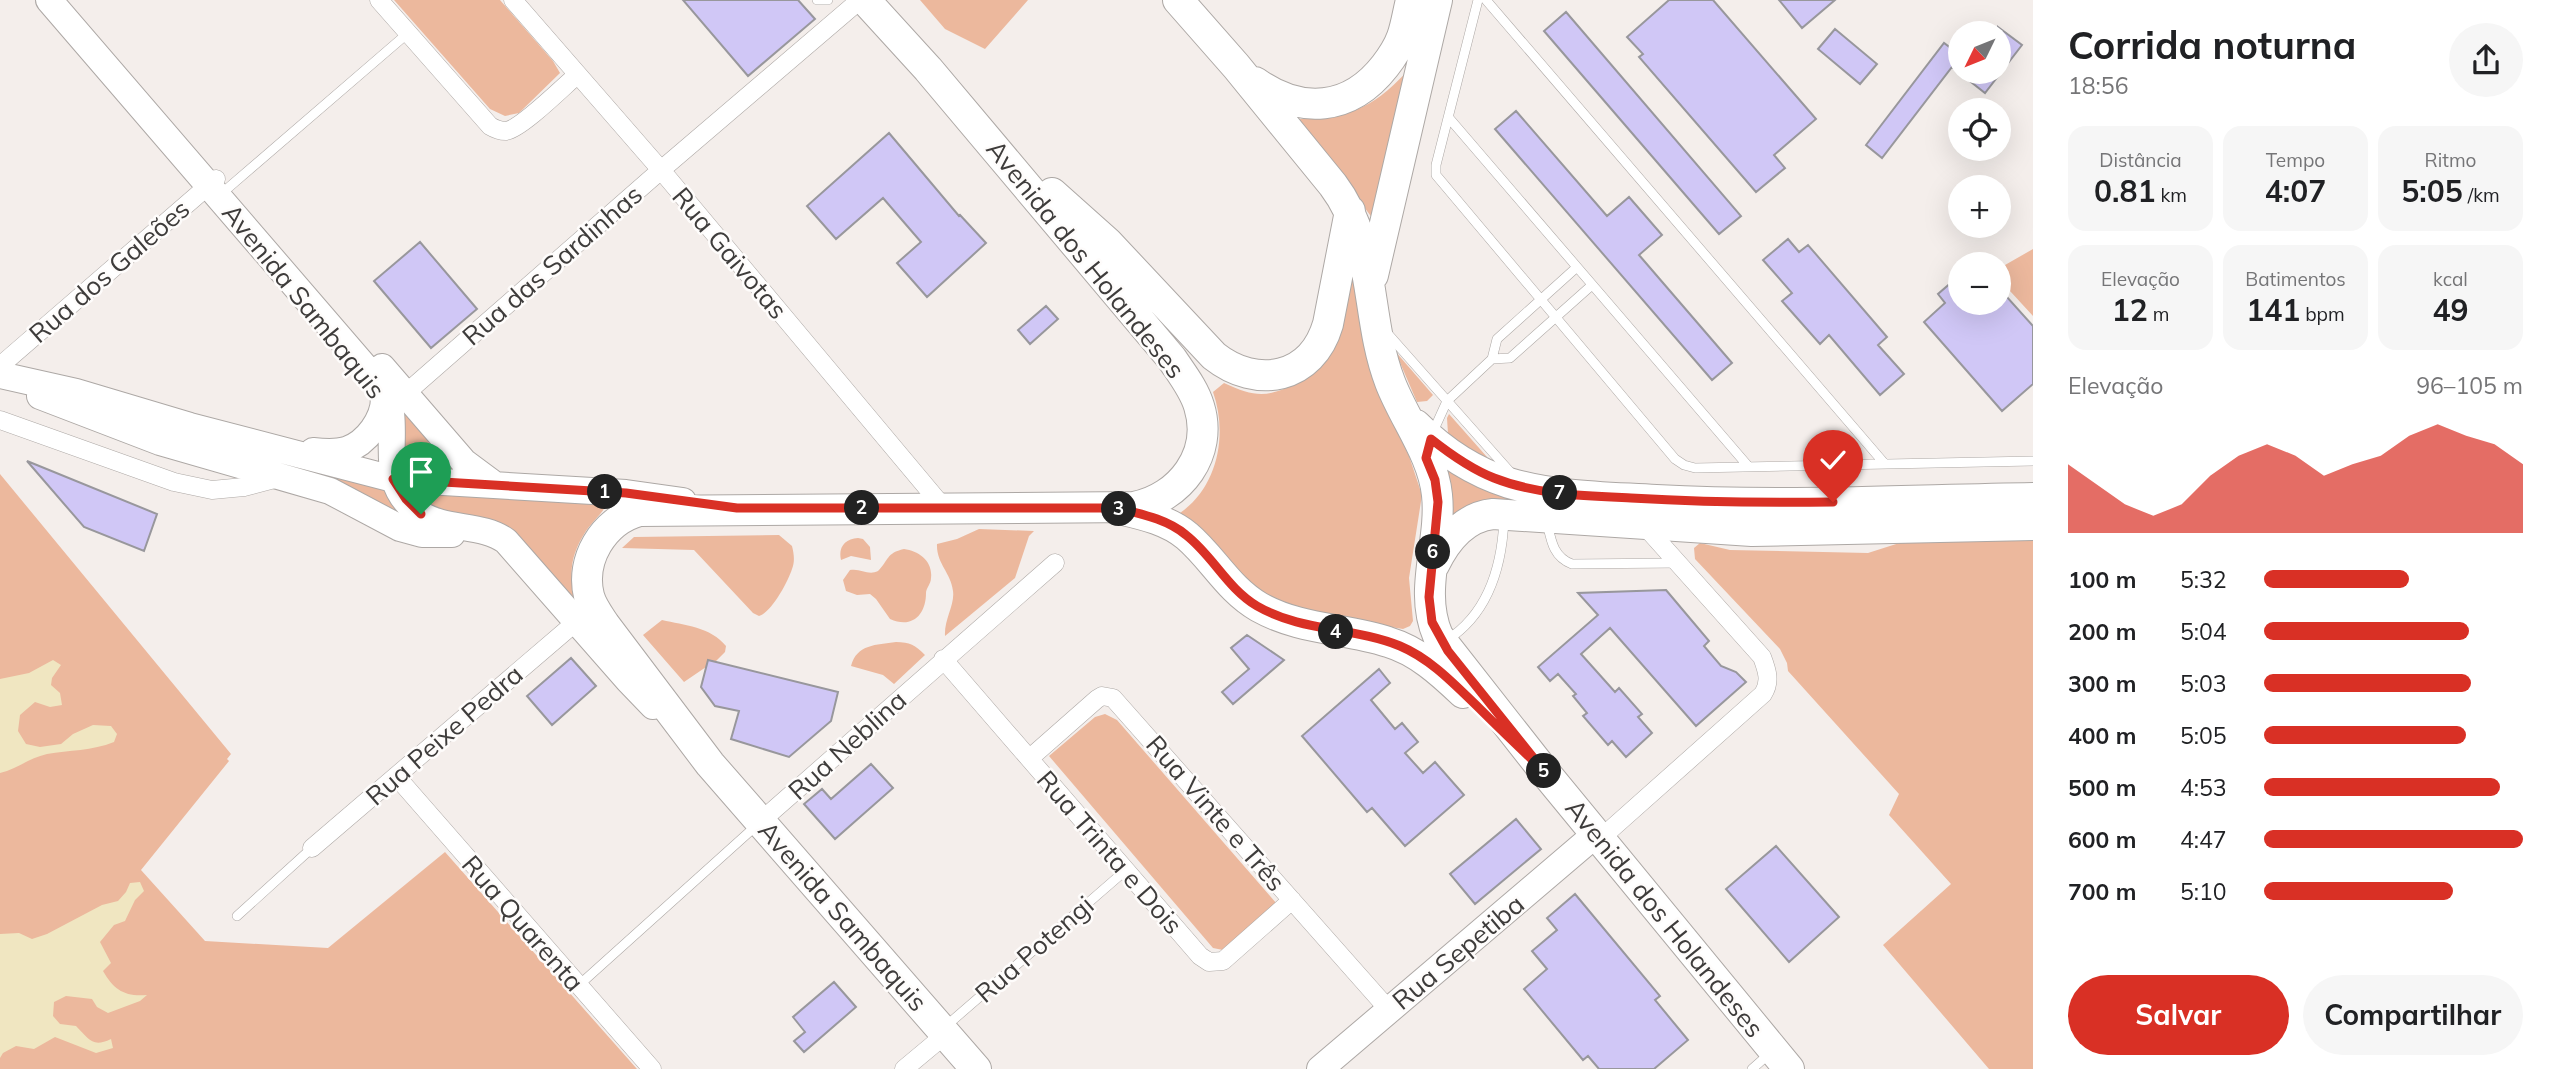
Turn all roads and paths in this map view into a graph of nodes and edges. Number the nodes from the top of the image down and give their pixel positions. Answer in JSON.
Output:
{"nodes":[{"id":1,"x":49,"y":0,"type":"edge"},
{"id":2,"x":66,"y":0,"type":"edge"},
{"id":3,"x":379,"y":0,"type":"edge"},
{"id":4,"x":513,"y":0,"type":"edge"},
{"id":5,"x":817,"y":0,"type":"edge"},
{"id":6,"x":828,"y":0,"type":"edge"},
{"id":7,"x":860,"y":0,"type":"edge"},
{"id":8,"x":865,"y":0,"type":"edge"},
{"id":9,"x":878,"y":0,"type":"edge"},
{"id":10,"x":1178,"y":0,"type":"edge"},
{"id":11,"x":1411,"y":0,"type":"edge"},
{"id":12,"x":1437,"y":0,"type":"edge"},
{"id":13,"x":1478,"y":0,"type":"edge"},
{"id":14,"x":1486,"y":0,"type":"edge"},
{"id":15,"x":408,"y":33,"type":"junction"},
{"id":16,"x":1236,"y":66,"type":"junction"},
{"id":17,"x":928,"y":69,"type":"junction"},
{"id":18,"x":578,"y":75,"type":"junction"},
{"id":19,"x":1449,"y":118,"type":"junction"},
{"id":20,"x":981,"y":131,"type":"junction"},
{"id":21,"x":661,"y":170,"type":"junction"},
{"id":22,"x":218,"y":183,"type":"junction"},
{"id":23,"x":1350,"y":211,"type":"junction"},
{"id":24,"x":1577,"y":267,"type":"junction"},
{"id":25,"x":1592,"y":285,"type":"junction"},
{"id":26,"x":1540,"y":300,"type":"junction"},
{"id":27,"x":1372,"y":310,"type":"junction"},
{"id":28,"x":1555,"y":318,"type":"junction"},
{"id":29,"x":1492,"y":359,"type":"junction"},
{"id":30,"x":0,"y":366,"type":"edge"},
{"id":31,"x":0,"y":376,"type":"edge"},
{"id":32,"x":380,"y":383,"type":"junction"},
{"id":33,"x":405,"y":394,"type":"junction"},
{"id":34,"x":1447,"y":401,"type":"junction"},
{"id":35,"x":0,"y":420,"type":"edge"},
{"id":36,"x":1429,"y":449,"type":"junction"},
{"id":37,"x":2033,"y":461,"type":"edge"},
{"id":38,"x":1884,"y":463,"type":"junction"},
{"id":39,"x":282,"y":464,"type":"junction"},
{"id":40,"x":1748,"y":466,"type":"junction"},
{"id":41,"x":393,"y":479,"type":"junction"},
{"id":42,"x":497,"y":486,"type":"junction"},
{"id":43,"x":1524,"y":487,"type":"junction"},
{"id":44,"x":2033,"y":498,"type":"edge"},
{"id":45,"x":737,"y":508,"type":"junction"},
{"id":46,"x":944,"y":508,"type":"junction"},
{"id":47,"x":1117,"y":508,"type":"junction"},
{"id":48,"x":1504,"y":514,"type":"junction"},
{"id":49,"x":1546,"y":516,"type":"junction"},
{"id":50,"x":1642,"y":523,"type":"junction"},
{"id":51,"x":2033,"y":526,"type":"edge"},
{"id":52,"x":491,"y":534,"type":"junction"},
{"id":53,"x":1055,"y":563,"type":"dead end"},
{"id":54,"x":1676,"y":563,"type":"junction"},
{"id":55,"x":1432,"y":569,"type":"junction"},
{"id":56,"x":576,"y":622,"type":"junction"},
{"id":57,"x":1442,"y":643,"type":"junction"},
{"id":58,"x":943,"y":659,"type":"junction"},
{"id":59,"x":1030,"y":758,"type":"junction"},
{"id":60,"x":710,"y":764,"type":"junction"},
{"id":61,"x":1544,"y":771,"type":"junction"},
{"id":62,"x":396,"y":776,"type":"junction"},
{"id":63,"x":761,"y":821,"type":"junction"},
{"id":64,"x":1598,"y":837,"type":"junction"},
{"id":65,"x":312,"y":848,"type":"joint"},
{"id":66,"x":1126,"y":870,"type":"junction"},
{"id":67,"x":1292,"y":900,"type":"junction"},
{"id":68,"x":237,"y":916,"type":"dead end"},
{"id":69,"x":578,"y":986,"type":"junction"},
{"id":70,"x":1389,"y":1010,"type":"junction"},
{"id":71,"x":944,"y":1031,"type":"junction"},
{"id":72,"x":1771,"y":1063,"type":"edge"},
{"id":73,"x":652,"y":1069,"type":"edge"},
{"id":74,"x":904,"y":1069,"type":"edge"},
{"id":75,"x":976,"y":1069,"type":"edge"},
{"id":76,"x":1320,"y":1069,"type":"edge"}],
"edges":[{"from":1,"to":22,"type":"main road","name":"Avenida Sambaquis"},
{"from":2,"to":22,"type":"main road","name":"Avenida Sambaquis"},
{"from":3,"to":15,"type":"street"},
{"from":4,"to":18,"type":"street","name":"Rua Gaivotas"},
{"from":5,"to":6,"type":"lane"},
{"from":7,"to":21,"type":"street","name":"Rua das Sardinhas"},
{"from":8,"to":17,"type":"main road","name":"Avenida dos Holandeses"},
{"from":9,"to":17,"type":"main road"},
{"from":10,"to":16,"type":"main road"},
{"from":11,"to":16,"type":"main road"},
{"from":12,"to":27,"type":"main road"},
{"from":13,"to":19,"type":"lane"},
{"from":14,"to":38,"type":"lane"},
{"from":15,"to":18,"type":"street"},
{"from":15,"to":22,"type":"lane","name":"Rua dos Galeões"},
{"from":16,"to":23,"type":"main road"},
{"from":17,"to":20,"type":"main road","name":"Avenida dos Holandeses"},
{"from":18,"to":21,"type":"street","name":"Rua Gaivotas"},
{"from":19,"to":24,"type":"lane"},
{"from":19,"to":26,"type":"lane"},
{"from":20,"to":23,"type":"main road"},
{"from":20,"to":47,"type":"main road","name":"Avenida dos Holandeses"},
{"from":21,"to":33,"type":"street","name":"Rua das Sardinhas"},
{"from":21,"to":46,"type":"street","name":"Rua Gaivotas"},
{"from":22,"to":30,"type":"street","name":"Rua dos Galeões"},
{"from":22,"to":32,"type":"main road","name":"Avenida Sambaquis"},
{"from":22,"to":33,"type":"main road","name":"Avenida Sambaquis"},
{"from":23,"to":27,"type":"main road"},
{"from":24,"to":25,"type":"lane"},
{"from":24,"to":26,"type":"lane"},
{"from":25,"to":28,"type":"lane"},
{"from":25,"to":40,"type":"lane"},
{"from":26,"to":28,"type":"lane"},
{"from":26,"to":29,"type":"lane"},
{"from":27,"to":34,"type":"lane"},
{"from":27,"to":36,"type":"main road"},
{"from":28,"to":29,"type":"lane"},
{"from":28,"to":40,"type":"lane"},
{"from":29,"to":34,"type":"lane"},
{"from":31,"to":39,"type":"main road"},
{"from":32,"to":39,"type":"main road"},
{"from":32,"to":41,"type":"main road","name":"Avenida Sambaquis"},
{"from":33,"to":42,"type":"main road","name":"Avenida Sambaquis"},
{"from":34,"to":36,"type":"lane"},
{"from":34,"to":43,"type":"lane"},
{"from":35,"to":39,"type":"street"},
{"from":36,"to":43,"type":"main road"},
{"from":36,"to":55,"type":"main road","name":"Avenida dos Holandeses"},
{"from":37,"to":38,"type":"lane"},
{"from":38,"to":40,"type":"lane"},
{"from":39,"to":41,"type":"main road"},
{"from":39,"to":52,"type":"main road"},
{"from":41,"to":42,"type":"main road"},
{"from":41,"to":52,"type":"main road","name":"Avenida Sambaquis"},
{"from":42,"to":45,"type":"main road"},
{"from":43,"to":44,"type":"main road"},
{"from":45,"to":46,"type":"main road"},
{"from":45,"to":60,"type":"main road","name":"Avenida Sambaquis"},
{"from":46,"to":47,"type":"main road"},
{"from":47,"to":61,"type":"main road"},
{"from":48,"to":49,"type":"main road"},
{"from":48,"to":55,"type":"main road"},
{"from":48,"to":57,"type":"lane"},
{"from":49,"to":50,"type":"main road"},
{"from":49,"to":54,"type":"lane"},
{"from":50,"to":51,"type":"main road"},
{"from":50,"to":54,"type":"street"},
{"from":52,"to":56,"type":"main road","name":"Avenida Sambaquis"},
{"from":53,"to":58,"type":"street","name":"Rua Neblina"},
{"from":54,"to":64,"type":"street"},
{"from":55,"to":57,"type":"main road","name":"Avenida dos Holandeses"},
{"from":56,"to":60,"type":"main road","name":"Avenida Sambaquis"},
{"from":56,"to":62,"type":"street","name":"Rua Peixe Pedra"},
{"from":57,"to":61,"type":"main road","name":"Avenida dos Holandeses"},
{"from":58,"to":59,"type":"street","name":"Rua Trinta e Dois"},
{"from":58,"to":63,"type":"street","name":"Rua Neblina"},
{"from":59,"to":66,"type":"street","name":"Rua Trinta e Dois"},
{"from":59,"to":67,"type":"street","name":"Rua Vinte e Três"},
{"from":60,"to":63,"type":"main road","name":"Avenida Sambaquis"},
{"from":61,"to":64,"type":"main road","name":"Avenida dos Holandeses"},
{"from":62,"to":65,"type":"street","name":"Rua Peixe Pedra"},
{"from":62,"to":69,"type":"street","name":"Rua Quarenta"},
{"from":63,"to":69,"type":"lane","name":"Rua Neblina"},
{"from":63,"to":71,"type":"main road","name":"Avenida Sambaquis"},
{"from":64,"to":70,"type":"main road","name":"Rua Sepetiba"},
{"from":64,"to":72,"type":"main road","name":"Avenida dos Holandeses"},
{"from":65,"to":68,"type":"lane"},
{"from":66,"to":67,"type":"street","name":"Rua Trinta e Dois"},
{"from":66,"to":71,"type":"lane","name":"Rua Potengi"},
{"from":67,"to":70,"type":"street","name":"Rua Vinte e Três"},
{"from":69,"to":73,"type":"street","name":"Rua Quarenta"},
{"from":70,"to":76,"type":"main road","name":"Rua Sepetiba"},
{"from":71,"to":74,"type":"street","name":"Rua Potengi"},
{"from":71,"to":75,"type":"main road","name":"Avenida Sambaquis"}]}
